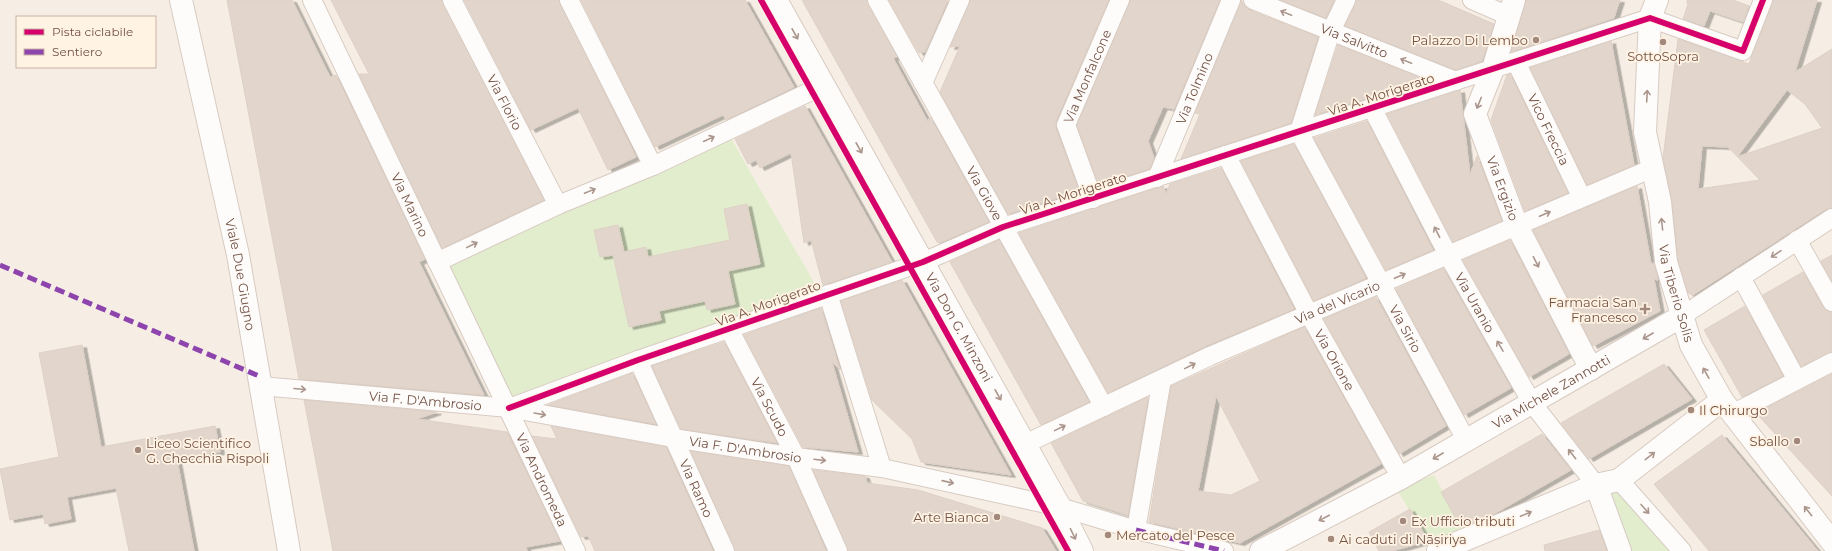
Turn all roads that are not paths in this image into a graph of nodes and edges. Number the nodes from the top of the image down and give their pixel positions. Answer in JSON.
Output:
{"nodes":[{"id":1,"x":181,"y":0,"type":"edge"},
{"id":2,"x":312,"y":0,"type":"edge"},
{"id":3,"x":452,"y":0,"type":"edge"},
{"id":4,"x":569,"y":0,"type":"edge"},
{"id":5,"x":776,"y":0,"type":"edge"},
{"id":6,"x":877,"y":0,"type":"edge"},
{"id":7,"x":960,"y":0,"type":"edge"},
{"id":8,"x":1120,"y":0,"type":"edge"},
{"id":9,"x":1231,"y":0,"type":"edge"},
{"id":10,"x":1253,"y":0,"type":"edge"},
{"id":11,"x":1346,"y":0,"type":"edge"},
{"id":12,"x":1472,"y":0,"type":"edge"},
{"id":13,"x":1761,"y":1,"type":"edge"},
{"id":14,"x":1512,"y":8,"type":"edge"},
{"id":15,"x":1654,"y":9,"type":"edge"},
{"id":16,"x":1331,"y":31,"type":"junction"},
{"id":17,"x":1516,"y":62,"type":"junction"},
{"id":18,"x":1493,"y":69,"type":"junction"},
{"id":19,"x":1456,"y":81,"type":"junction"},
{"id":20,"x":923,"y":82,"type":"junction"},
{"id":21,"x":824,"y":84,"type":"junction"},
{"id":22,"x":1372,"y":108,"type":"junction"},
{"id":23,"x":1299,"y":132,"type":"junction"},
{"id":24,"x":1226,"y":155,"type":"junction"},
{"id":25,"x":653,"y":166,"type":"junction"},
{"id":26,"x":1653,"y":168,"type":"junction"},
{"id":27,"x":1157,"y":178,"type":"junction"},
{"id":28,"x":1093,"y":198,"type":"junction"},
{"id":29,"x":1582,"y":198,"type":"junction"},
{"id":30,"x":558,"y":204,"type":"junction"},
{"id":31,"x":1832,"y":218,"type":"edge"},
{"id":32,"x":1517,"y":226,"type":"junction"},
{"id":33,"x":1004,"y":228,"type":"junction"},
{"id":34,"x":1797,"y":240,"type":"junction"},
{"id":35,"x":1448,"y":255,"type":"junction"},
{"id":36,"x":437,"y":262,"type":"junction"},
{"id":37,"x":923,"y":262,"type":"junction"},
{"id":38,"x":1741,"y":277,"type":"junction"},
{"id":39,"x":1381,"y":283,"type":"junction"},
{"id":40,"x":828,"y":294,"type":"junction"},
{"id":41,"x":1832,"y":302,"type":"edge"},
{"id":42,"x":1309,"y":314,"type":"junction"},
{"id":43,"x":1682,"y":316,"type":"junction"},
{"id":44,"x":729,"y":329,"type":"junction"},
{"id":45,"x":638,"y":360,"type":"junction"},
{"id":46,"x":1832,"y":362,"type":"edge"},
{"id":47,"x":1591,"y":369,"type":"junction"},
{"id":48,"x":1162,"y":379,"type":"junction"},
{"id":49,"x":1798,"y":380,"type":"junction"},
{"id":50,"x":261,"y":386,"type":"junction"},
{"id":51,"x":1532,"y":402,"type":"junction"},
{"id":52,"x":1104,"y":407,"type":"junction"},
{"id":53,"x":1727,"y":407,"type":"junction"},
{"id":54,"x":509,"y":408,"type":"junction"},
{"id":55,"x":673,"y":438,"type":"junction"},
{"id":56,"x":1466,"y":440,"type":"junction"},
{"id":57,"x":1025,"y":444,"type":"junction"},
{"id":58,"x":796,"y":457,"type":"junction"},
{"id":59,"x":882,"y":468,"type":"junction"},
{"id":60,"x":1401,"y":478,"type":"junction"},
{"id":61,"x":1619,"y":480,"type":"junction"},
{"id":62,"x":1596,"y":485,"type":"junction"},
{"id":63,"x":1060,"y":507,"type":"junction"},
{"id":64,"x":1136,"y":530,"type":"junction"},
{"id":65,"x":1832,"y":542,"type":"edge"},
{"id":66,"x":289,"y":551,"type":"edge"},
{"id":67,"x":576,"y":551,"type":"edge"},
{"id":68,"x":725,"y":551,"type":"edge"},
{"id":69,"x":838,"y":551,"type":"edge"},
{"id":70,"x":1082,"y":551,"type":"edge"},
{"id":71,"x":1224,"y":551,"type":"edge"},
{"id":72,"x":1261,"y":551,"type":"edge"},
{"id":73,"x":1438,"y":551,"type":"edge"},
{"id":74,"x":1620,"y":551,"type":"edge"},
{"id":75,"x":1682,"y":551,"type":"edge"}],
"edges":[{"from":1,"to":50,"type":"street","name":"Viale Due Giugno"},
{"from":2,"to":36,"type":"street","name":"Via Marino"},
{"from":3,"to":30,"type":"street","name":"Via Florio"},
{"from":4,"to":25,"type":"street"},
{"from":5,"to":21,"type":"street","name":"Via Don G. Minzoni","one_way":true},
{"from":6,"to":20,"type":"street","name":"Via Giove"},
{"from":7,"to":20,"type":"street"},
{"from":8,"to":28,"type":"street","name":"Via Monfalcone"},
{"from":9,"to":27,"type":"street","name":"Via Tolmino"},
{"from":16,"to":10,"type":"street","name":"Via Salvitto","one_way":true},
{"from":11,"to":16,"type":"street"},
{"from":12,"to":14,"type":"street"},
{"from":13,"to":15,"type":"street"},
{"from":14,"to":18,"type":"street","name":"Via Ergizio"},
{"from":15,"to":17,"type":"street","name":"Via A. Morigerato"},
{"from":26,"to":15,"type":"street","name":"Via Tiberio Solis","one_way":true},
{"from":19,"to":16,"type":"street","name":"Via Salvitto","one_way":true},
{"from":16,"to":23,"type":"street"},
{"from":17,"to":18,"type":"street","name":"Via A. Morigerato"},
{"from":17,"to":29,"type":"street","name":"Vico Freccia"},
{"from":18,"to":19,"type":"street","name":"Via A. Morigerato"},
{"from":18,"to":32,"type":"street","name":"Via Ergizio","one_way":true},
{"from":19,"to":22,"type":"street","name":"Via A. Morigerato"},
{"from":20,"to":33,"type":"street","name":"Via Giove"},
{"from":25,"to":21,"type":"street","one_way":true},
{"from":21,"to":37,"type":"street","name":"Via Don G. Minzoni","one_way":true},
{"from":22,"to":23,"type":"street","name":"Via A. Morigerato"},
{"from":35,"to":22,"type":"street","name":"Via Uranio","one_way":true},
{"from":23,"to":24,"type":"street","name":"Via A. Morigerato"},
{"from":23,"to":39,"type":"street","name":"Via Sirio"},
{"from":24,"to":27,"type":"street","name":"Via A. Morigerato"},
{"from":24,"to":42,"type":"street","name":"Via Orione"},
{"from":30,"to":25,"type":"street","one_way":true},
{"from":26,"to":29,"type":"street","name":"Via del Vicario"},
{"from":43,"to":26,"type":"street","name":"Via Tiberio Solis","one_way":true},
{"from":27,"to":28,"type":"street","name":"Via A. Morigerato"},
{"from":28,"to":33,"type":"street","name":"Via A. Morigerato"},
{"from":32,"to":29,"type":"street","name":"Via del Vicario","one_way":true},
{"from":36,"to":30,"type":"street","one_way":true},
{"from":31,"to":34,"type":"street","name":"Via Michele Zannotti"},
{"from":32,"to":35,"type":"street","name":"Via del Vicario"},
{"from":32,"to":47,"type":"street","name":"Via Ergizio","one_way":true},
{"from":33,"to":37,"type":"street","name":"Via A. Morigerato"},
{"from":33,"to":52,"type":"street","name":"Via Giove"},
{"from":34,"to":38,"type":"street","name":"Via Michele Zannotti","one_way":true},
{"from":34,"to":41,"type":"street"},
{"from":39,"to":35,"type":"street","name":"Via del Vicario","one_way":true},
{"from":51,"to":35,"type":"street","name":"Via Uranio","one_way":true},
{"from":36,"to":54,"type":"street","name":"Via Marino"},
{"from":37,"to":40,"type":"street","name":"Via A. Morigerato"},
{"from":37,"to":57,"type":"street","name":"Via Don G. Minzoni","one_way":true},
{"from":38,"to":43,"type":"street","name":"Via Michele Zannotti"},
{"from":38,"to":49,"type":"street"},
{"from":39,"to":42,"type":"street","name":"Via del Vicario"},
{"from":39,"to":56,"type":"street","name":"Via Sirio"},
{"from":40,"to":44,"type":"street","name":"Via A. Morigerato"},
{"from":40,"to":59,"type":"street"},
{"from":48,"to":42,"type":"street","name":"Via del Vicario","one_way":true},
{"from":42,"to":60,"type":"street","name":"Via Orione"},
{"from":43,"to":47,"type":"street","name":"Via Michele Zannotti","one_way":true},
{"from":53,"to":43,"type":"street","name":"Via Tiberio Solis","one_way":true},
{"from":44,"to":45,"type":"street","name":"Via A. Morigerato"},
{"from":44,"to":58,"type":"street","name":"Via Scudo"},
{"from":45,"to":54,"type":"street","name":"Via A. Morigerato"},
{"from":45,"to":55,"type":"street","name":"Via Ramo"},
{"from":46,"to":49,"type":"street"},
{"from":47,"to":51,"type":"street","name":"Via Michele Zannotti"},
{"from":48,"to":52,"type":"street","name":"Via del Vicario"},
{"from":48,"to":64,"type":"street"},
{"from":49,"to":53,"type":"street"},
{"from":50,"to":54,"type":"street","name":"Via F. D'Ambrosio","one_way":true},
{"from":50,"to":66,"type":"street","name":"Viale Due Giugno"},
{"from":51,"to":56,"type":"street","name":"Via Michele Zannotti"},
{"from":62,"to":51,"type":"street","name":"Via Uranio","one_way":true},
{"from":57,"to":52,"type":"street","name":"Via del Vicario","one_way":true},
{"from":61,"to":53,"type":"street","one_way":true},
{"from":65,"to":53,"type":"street","name":"Via Tiberio Solis","one_way":true},
{"from":54,"to":55,"type":"street","name":"Via F. D'Ambrosio","one_way":true},
{"from":54,"to":67,"type":"street","name":"Via Andromeda"},
{"from":55,"to":58,"type":"street","name":"Via F. D'Ambrosio"},
{"from":55,"to":68,"type":"street","name":"Via Ramo"},
{"from":56,"to":60,"type":"street","name":"Via Michele Zannotti","one_way":true},
{"from":57,"to":63,"type":"street","name":"Via Don G. Minzoni"},
{"from":58,"to":59,"type":"street","name":"Via F. D'Ambrosio","one_way":true},
{"from":58,"to":69,"type":"street","name":"Via Scudo"},
{"from":59,"to":63,"type":"street","name":"Via F. D'Ambrosio","one_way":true},
{"from":60,"to":72,"type":"street","name":"Via Michele Zannotti","one_way":true},
{"from":61,"to":62,"type":"street"},
{"from":61,"to":75,"type":"street","one_way":true},
{"from":73,"to":62,"type":"street","one_way":true},
{"from":62,"to":74,"type":"street"},
{"from":63,"to":64,"type":"street","name":"Via F. D'Ambrosio"},
{"from":63,"to":70,"type":"street","name":"Via Don G. Minzoni","one_way":true},
{"from":64,"to":71,"type":"street","name":"Via F. D'Ambrosio"}]}
